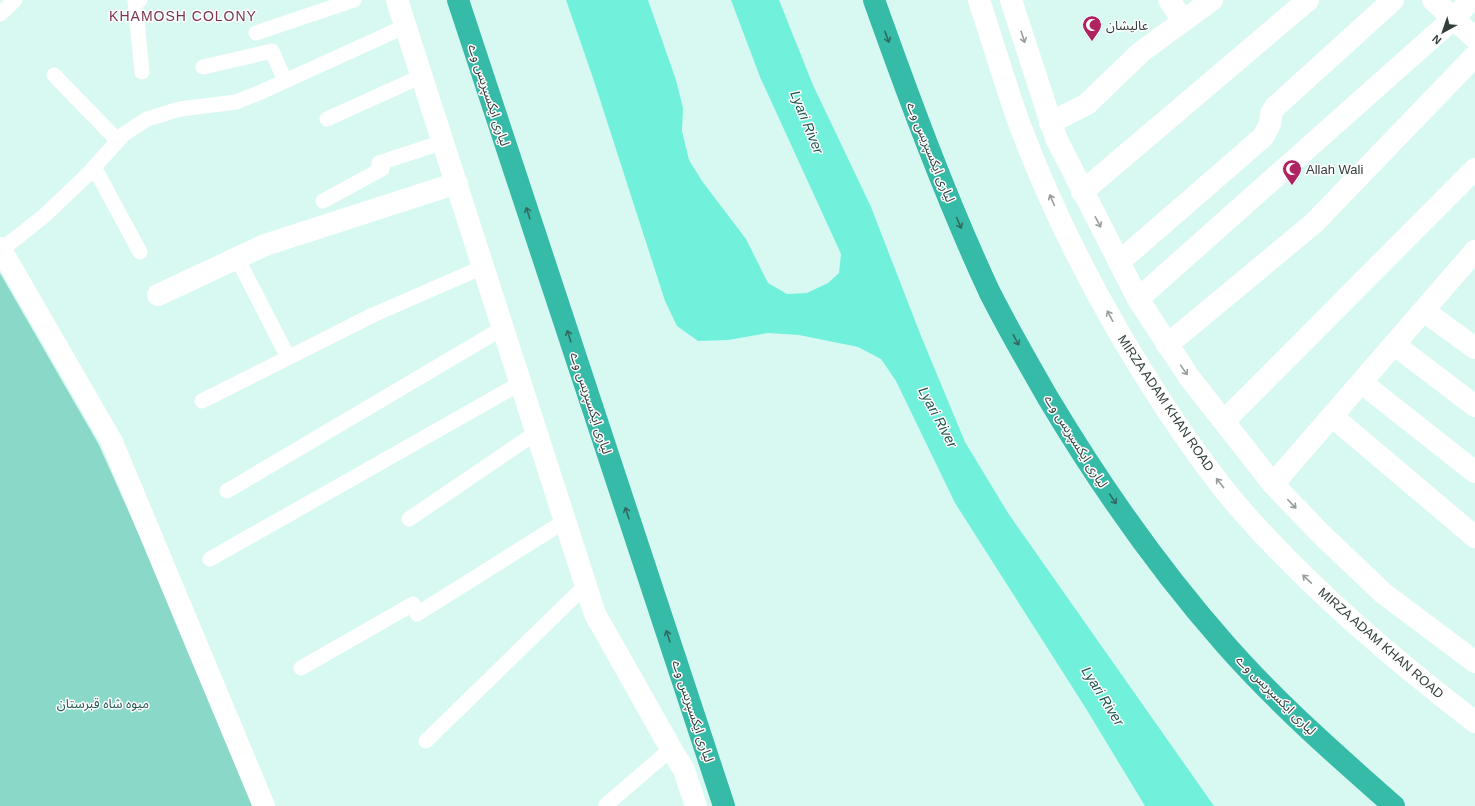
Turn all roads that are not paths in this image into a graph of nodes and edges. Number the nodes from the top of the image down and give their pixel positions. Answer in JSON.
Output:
{"nodes":[{"id":1,"x":14,"y":0,"type":"edge"},
{"id":2,"x":140,"y":0,"type":"edge"},
{"id":3,"x":354,"y":0,"type":"edge"},
{"id":4,"x":397,"y":0,"type":"edge"},
{"id":5,"x":458,"y":0,"type":"edge"},
{"id":6,"x":874,"y":0,"type":"edge"},
{"id":7,"x":979,"y":0,"type":"edge"},
{"id":8,"x":1011,"y":0,"type":"edge"},
{"id":9,"x":1169,"y":0,"type":"edge"},
{"id":10,"x":1212,"y":0,"type":"edge"},
{"id":11,"x":1308,"y":0,"type":"edge"},
{"id":12,"x":1393,"y":0,"type":"edge"},
{"id":13,"x":1434,"y":0,"type":"edge"},
{"id":14,"x":1471,"y":0,"type":"edge"},
{"id":15,"x":0,"y":14,"type":"edge"},
{"id":16,"x":1454,"y":18,"type":"junction"},
{"id":17,"x":1183,"y":21,"type":"junction"},
{"id":18,"x":406,"y":26,"type":"junction"},
{"id":19,"x":256,"y":33,"type":"dead end"},
{"id":20,"x":1475,"y":38,"type":"edge"},
{"id":21,"x":1475,"y":56,"type":"edge"},
{"id":22,"x":203,"y":67,"type":"dead end"},
{"id":23,"x":142,"y":72,"type":"dead end"},
{"id":24,"x":54,"y":75,"type":"dead end"},
{"id":25,"x":422,"y":76,"type":"junction"},
{"id":26,"x":285,"y":81,"type":"junction"},
{"id":27,"x":327,"y":119,"type":"dead end"},
{"id":28,"x":1050,"y":123,"type":"junction"},
{"id":29,"x":118,"y":141,"type":"junction"},
{"id":30,"x":443,"y":142,"type":"junction"},
{"id":31,"x":94,"y":167,"type":"junction"},
{"id":32,"x":1475,"y":169,"type":"edge"},
{"id":33,"x":456,"y":183,"type":"junction"},
{"id":34,"x":1082,"y":192,"type":"junction"},
{"id":35,"x":323,"y":202,"type":"dead end"},
{"id":36,"x":0,"y":249,"type":"edge"},
{"id":37,"x":1475,"y":251,"type":"edge"},
{"id":38,"x":140,"y":252,"type":"dead end"},
{"id":39,"x":237,"y":258,"type":"junction"},
{"id":40,"x":1119,"y":262,"type":"junction"},
{"id":41,"x":483,"y":267,"type":"junction"},
{"id":42,"x":1468,"y":273,"type":"edge"},
{"id":43,"x":158,"y":295,"type":"dead end"},
{"id":44,"x":1138,"y":299,"type":"junction"},
{"id":45,"x":1424,"y":311,"type":"junction"},
{"id":46,"x":503,"y":328,"type":"junction"},
{"id":47,"x":1167,"y":345,"type":"junction"},
{"id":48,"x":1395,"y":345,"type":"junction"},
{"id":49,"x":1475,"y":348,"type":"edge"},
{"id":50,"x":288,"y":357,"type":"junction"},
{"id":51,"x":521,"y":383,"type":"junction"},
{"id":52,"x":1362,"y":383,"type":"junction"},
{"id":53,"x":202,"y":401,"type":"dead end"},
{"id":54,"x":1475,"y":406,"type":"edge"},
{"id":55,"x":1333,"y":417,"type":"junction"},
{"id":56,"x":1224,"y":421,"type":"junction"},
{"id":57,"x":536,"y":432,"type":"junction"},
{"id":58,"x":1475,"y":472,"type":"edge"},
{"id":59,"x":1273,"y":484,"type":"junction"},
{"id":60,"x":228,"y":491,"type":"dead end"},
{"id":61,"x":409,"y":519,"type":"dead end"},
{"id":62,"x":565,"y":521,"type":"junction"},
{"id":63,"x":1475,"y":537,"type":"edge"},
{"id":64,"x":210,"y":558,"type":"dead end"},
{"id":65,"x":586,"y":585,"type":"junction"},
{"id":66,"x":1475,"y":662,"type":"edge"},
{"id":67,"x":301,"y":668,"type":"dead end"},
{"id":68,"x":1475,"y":722,"type":"edge"},
{"id":69,"x":426,"y":741,"type":"dead end"},
{"id":70,"x":671,"y":749,"type":"junction"},
{"id":71,"x":606,"y":805,"type":"dead end"},
{"id":72,"x":264,"y":806,"type":"edge"},
{"id":73,"x":696,"y":806,"type":"edge"},
{"id":74,"x":724,"y":806,"type":"edge"},
{"id":75,"x":1394,"y":806,"type":"edge"}],
"edges":[{"from":1,"to":15,"type":"lane"},
{"from":2,"to":23,"type":"lane"},
{"from":3,"to":19,"type":"lane"},
{"from":4,"to":18,"type":"street"},
{"from":74,"to":5,"type":"highway","name":"لیاری ایکسپریس وے","one_way":true},
{"from":6,"to":75,"type":"highway","name":"لیاری ایکسپریس وے","one_way":true},
{"from":68,"to":7,"type":"street","name":"MIRZA ADAM KHAN ROAD","one_way":true},
{"from":8,"to":28,"type":"street","one_way":true},
{"from":9,"to":17,"type":"street"},
{"from":10,"to":17,"type":"street"},
{"from":11,"to":34,"type":"street"},
{"from":12,"to":40,"type":"street"},
{"from":13,"to":16,"type":"street"},
{"from":14,"to":16,"type":"street"},
{"from":16,"to":20,"type":"street"},
{"from":16,"to":44,"type":"street"},
{"from":17,"to":28,"type":"street"},
{"from":18,"to":25,"type":"street"},
{"from":18,"to":26,"type":"lane"},
{"from":21,"to":47,"type":"street"},
{"from":22,"to":26,"type":"lane"},
{"from":24,"to":29,"type":"lane"},
{"from":25,"to":27,"type":"lane"},
{"from":25,"to":30,"type":"street"},
{"from":26,"to":29,"type":"lane"},
{"from":28,"to":34,"type":"street"},
{"from":29,"to":31,"type":"lane"},
{"from":30,"to":33,"type":"street"},
{"from":30,"to":35,"type":"lane"},
{"from":31,"to":36,"type":"lane"},
{"from":31,"to":38,"type":"lane"},
{"from":32,"to":56,"type":"street"},
{"from":33,"to":39,"type":"street"},
{"from":33,"to":41,"type":"street"},
{"from":34,"to":40,"type":"street","one_way":true},
{"from":36,"to":72,"type":"street"},
{"from":37,"to":42,"type":"street"},
{"from":39,"to":43,"type":"street"},
{"from":39,"to":50,"type":"lane"},
{"from":40,"to":44,"type":"street"},
{"from":41,"to":46,"type":"street"},
{"from":41,"to":50,"type":"lane"},
{"from":42,"to":45,"type":"street"},
{"from":44,"to":47,"type":"street"},
{"from":45,"to":48,"type":"street"},
{"from":45,"to":49,"type":"street"},
{"from":46,"to":51,"type":"street"},
{"from":46,"to":60,"type":"lane"},
{"from":47,"to":56,"type":"street","one_way":true},
{"from":48,"to":52,"type":"street"},
{"from":48,"to":54,"type":"street"},
{"from":50,"to":53,"type":"lane"},
{"from":51,"to":57,"type":"street"},
{"from":51,"to":64,"type":"lane"},
{"from":52,"to":55,"type":"street"},
{"from":52,"to":58,"type":"street"},
{"from":55,"to":59,"type":"street"},
{"from":55,"to":63,"type":"street"},
{"from":56,"to":59,"type":"street"},
{"from":57,"to":61,"type":"lane"},
{"from":57,"to":62,"type":"street"},
{"from":59,"to":66,"type":"street","one_way":true},
{"from":62,"to":65,"type":"street"},
{"from":62,"to":67,"type":"lane"},
{"from":65,"to":69,"type":"lane"},
{"from":65,"to":70,"type":"street"},
{"from":70,"to":71,"type":"lane"},
{"from":70,"to":73,"type":"street"}]}
